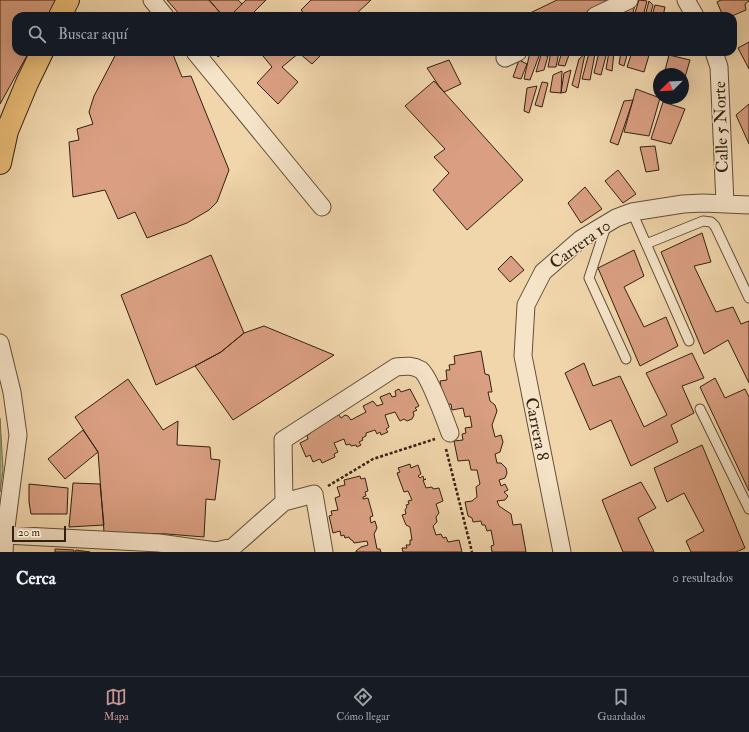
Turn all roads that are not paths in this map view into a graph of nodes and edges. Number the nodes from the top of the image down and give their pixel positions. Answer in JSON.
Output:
{"nodes":[{"id":1,"x":68,"y":0,"type":"edge"},
{"id":2,"x":152,"y":0,"type":"edge"},
{"id":3,"x":629,"y":0,"type":"edge"},
{"id":4,"x":686,"y":0,"type":"edge"},
{"id":5,"x":62,"y":12,"type":"edge"},
{"id":6,"x":162,"y":12,"type":"edge"},
{"id":7,"x":604,"y":12,"type":"edge"},
{"id":8,"x":693,"y":12,"type":"edge"},
{"id":9,"x":40,"y":56,"type":"edge"},
{"id":10,"x":197,"y":56,"type":"edge"},
{"id":11,"x":715,"y":56,"type":"edge"},
{"id":12,"x":0,"y":163,"type":"edge"},
{"id":13,"x":724,"y":204,"type":"junction"},
{"id":14,"x":749,"y":205,"type":"edge"},
{"id":15,"x":322,"y":207,"type":"dead end"},
{"id":16,"x":632,"y":212,"type":"junction"},
{"id":17,"x":607,"y":223,"type":"junction"},
{"id":18,"x":646,"y":244,"type":"junction"},
{"id":19,"x":749,"y":298,"type":"edge"},
{"id":20,"x":526,"y":306,"type":"joint"},
{"id":21,"x":689,"y":341,"type":"dead end"},
{"id":22,"x":0,"y":343,"type":"edge"},
{"id":23,"x":626,"y":359,"type":"dead end"},
{"id":24,"x":700,"y":409,"type":"dead end"},
{"id":25,"x":450,"y":433,"type":"road end"},
{"id":26,"x":284,"y":502,"type":"junction"},
{"id":27,"x":749,"y":509,"type":"edge"},
{"id":28,"x":5,"y":535,"type":"junction"},
{"id":29,"x":159,"y":547,"type":"edge"},
{"id":30,"x":4,"y":552,"type":"edge"},
{"id":31,"x":324,"y":552,"type":"edge"},
{"id":32,"x":562,"y":552,"type":"edge"}],
"edges":[{"from":1,"to":5,"type":"main road"},
{"from":2,"to":6,"type":"street"},
{"from":3,"to":7,"type":"street"},
{"from":4,"to":8,"type":"street"},
{"from":9,"to":12,"type":"main road"},
{"from":10,"to":15,"type":"street"},
{"from":11,"to":13,"type":"street","name":"Calle 5 Norte"},
{"from":13,"to":14,"type":"street","name":"Carrera 10"},
{"from":13,"to":16,"type":"street","name":"Carrera 10"},
{"from":16,"to":17,"type":"street","name":"Carrera 10"},
{"from":16,"to":18,"type":"lane"},
{"from":17,"to":20,"type":"street","name":"Carrera 10"},
{"from":17,"to":23,"type":"lane"},
{"from":18,"to":19,"type":"lane"},
{"from":18,"to":21,"type":"lane"},
{"from":20,"to":32,"type":"street","name":"Carrera 8"},
{"from":22,"to":28,"type":"street"},
{"from":24,"to":27,"type":"lane"},
{"from":25,"to":26,"type":"street"},
{"from":26,"to":29,"type":"street"},
{"from":26,"to":31,"type":"street"},
{"from":28,"to":29,"type":"street"},
{"from":28,"to":30,"type":"street"}]}
